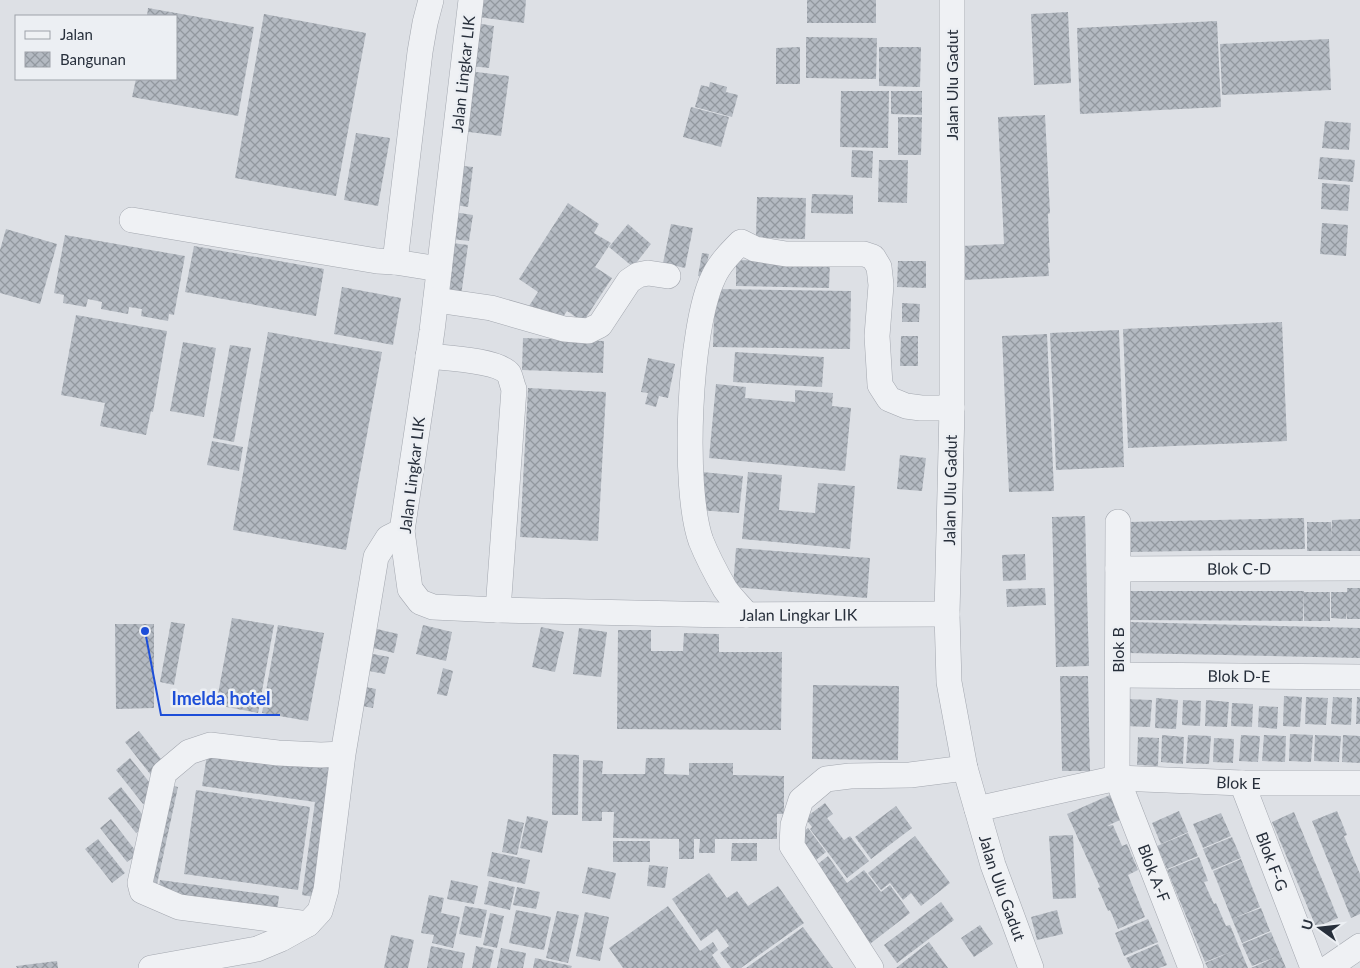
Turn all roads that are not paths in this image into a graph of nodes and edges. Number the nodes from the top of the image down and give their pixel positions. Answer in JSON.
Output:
{"nodes":[{"id":1,"x":432,"y":0,"type":"edge"},
{"id":2,"x":471,"y":0,"type":"edge"},
{"id":3,"x":952,"y":0,"type":"edge"},
{"id":4,"x":132,"y":220,"type":"dead end"},
{"id":5,"x":395,"y":262,"type":"junction"},
{"id":6,"x":439,"y":269,"type":"junction"},
{"id":7,"x":668,"y":276,"type":"dead end"},
{"id":8,"x":436,"y":300,"type":"junction"},
{"id":9,"x":428,"y":356,"type":"junction"},
{"id":10,"x":952,"y":408,"type":"junction"},
{"id":11,"x":1118,"y":522,"type":"dead end"},
{"id":12,"x":402,"y":531,"type":"junction"},
{"id":13,"x":1360,"y":568,"type":"edge"},
{"id":14,"x":1118,"y":569,"type":"junction"},
{"id":15,"x":498,"y":610,"type":"junction"},
{"id":16,"x":947,"y":614,"type":"junction"},
{"id":17,"x":747,"y":615,"type":"junction"},
{"id":18,"x":1118,"y":675,"type":"junction"},
{"id":19,"x":1360,"y":677,"type":"edge"},
{"id":20,"x":344,"y":754,"type":"junction"},
{"id":21,"x":965,"y":768,"type":"junction"},
{"id":22,"x":1117,"y":778,"type":"junction"},
{"id":23,"x":1242,"y":782,"type":"junction"},
{"id":24,"x":1359,"y":787,"type":"edge"},
{"id":25,"x":977,"y":809,"type":"junction"},
{"id":26,"x":308,"y":924,"type":"junction"},
{"id":27,"x":1360,"y":946,"type":"edge"},
{"id":28,"x":151,"y":968,"type":"edge"},
{"id":29,"x":871,"y":968,"type":"edge"},
{"id":30,"x":1031,"y":968,"type":"edge"},
{"id":31,"x":1191,"y":968,"type":"edge"},
{"id":32,"x":1314,"y":968,"type":"edge"},
{"id":33,"x":1328,"y":968,"type":"edge"}],
"edges":[{"from":1,"to":5,"type":"street"},
{"from":2,"to":6,"type":"street","name":"Jalan Lingkar LIK"},
{"from":3,"to":10,"type":"street","name":"Jalan Ulu Gadut"},
{"from":4,"to":5,"type":"street"},
{"from":5,"to":6,"type":"street"},
{"from":6,"to":8,"type":"street","name":"Jalan Lingkar LIK"},
{"from":7,"to":8,"type":"street"},
{"from":8,"to":9,"type":"street","name":"Jalan Lingkar LIK"},
{"from":9,"to":12,"type":"street","name":"Jalan Lingkar LIK"},
{"from":9,"to":15,"type":"street"},
{"from":10,"to":16,"type":"street","name":"Jalan Ulu Gadut"},
{"from":10,"to":17,"type":"street"},
{"from":11,"to":14,"type":"street","name":"Blok B"},
{"from":12,"to":15,"type":"street","name":"Jalan Lingkar LIK"},
{"from":12,"to":20,"type":"street"},
{"from":13,"to":14,"type":"street","name":"Blok C-D"},
{"from":14,"to":18,"type":"street","name":"Blok B"},
{"from":15,"to":17,"type":"street","name":"Jalan Lingkar LIK"},
{"from":16,"to":17,"type":"street","name":"Jalan Lingkar LIK"},
{"from":16,"to":21,"type":"street","name":"Jalan Ulu Gadut"},
{"from":18,"to":19,"type":"street","name":"Blok D-E"},
{"from":18,"to":22,"type":"street","name":"Blok B"},
{"from":20,"to":26,"type":"street"},
{"from":20,"to":26,"type":"street"},
{"from":21,"to":25,"type":"street","name":"Jalan Ulu Gadut"},
{"from":21,"to":29,"type":"street"},
{"from":22,"to":23,"type":"street","name":"Blok E"},
{"from":22,"to":25,"type":"street","name":"Blok E"},
{"from":22,"to":31,"type":"street","name":"Blok A-F"},
{"from":23,"to":24,"type":"street","name":"Blok E"},
{"from":23,"to":32,"type":"street","name":"Blok F-G"},
{"from":25,"to":30,"type":"street","name":"Jalan Ulu Gadut"},
{"from":26,"to":28,"type":"street"},
{"from":27,"to":33,"type":"street"}]}
